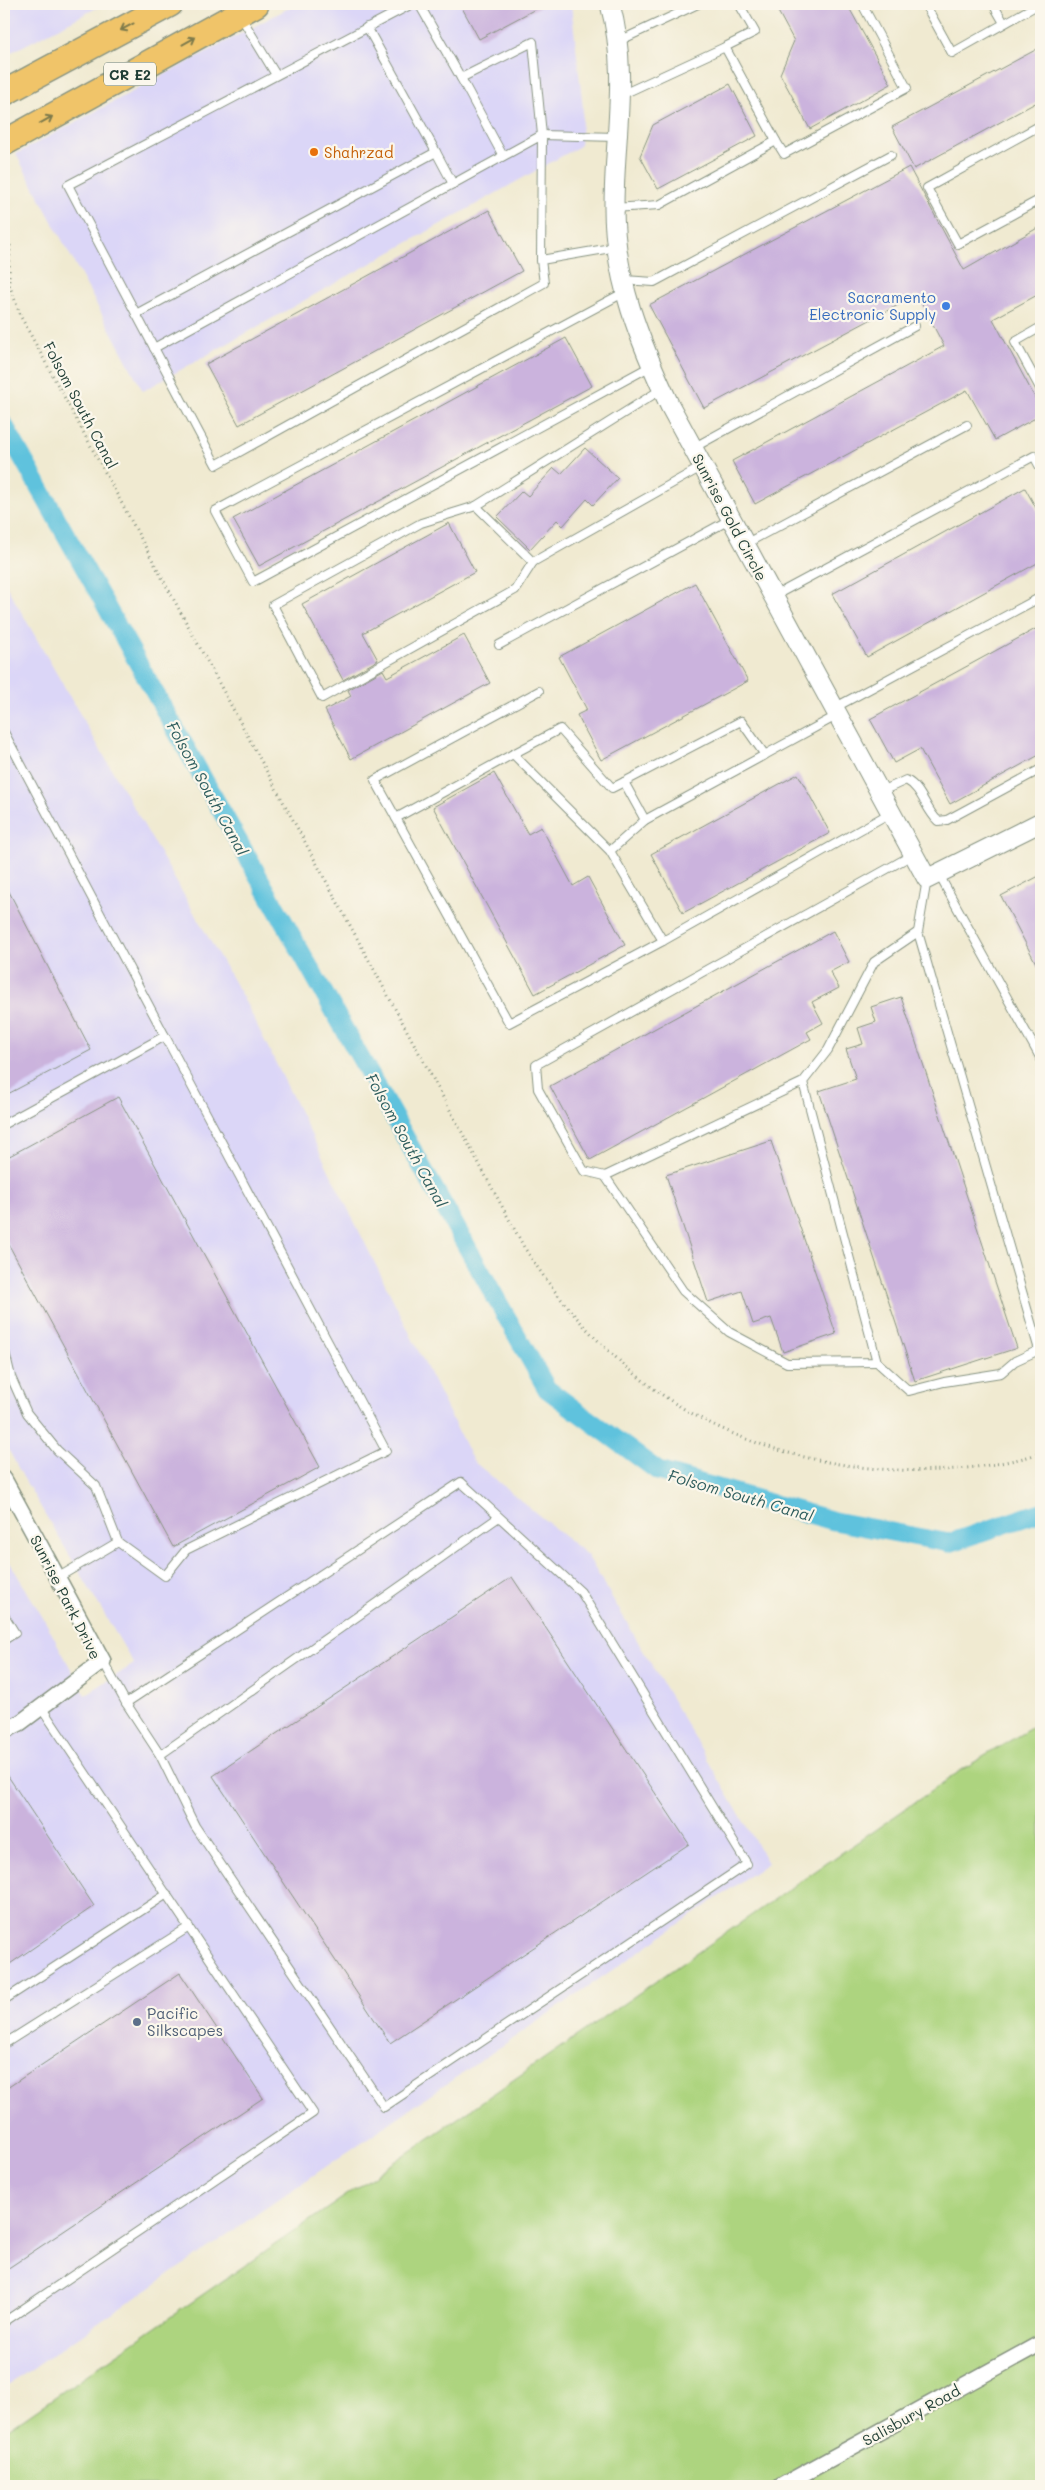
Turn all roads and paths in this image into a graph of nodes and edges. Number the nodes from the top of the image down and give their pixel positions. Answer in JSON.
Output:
{"nodes":[{"id":1,"x":170,"y":4,"type":"edge"},
{"id":2,"x":412,"y":4,"type":"edge"},
{"id":3,"x":419,"y":4,"type":"edge"},
{"id":4,"x":610,"y":4,"type":"edge"},
{"id":5,"x":698,"y":4,"type":"edge"},
{"id":6,"x":739,"y":4,"type":"edge"},
{"id":7,"x":862,"y":4,"type":"edge"},
{"id":8,"x":925,"y":4,"type":"edge"},
{"id":9,"x":994,"y":4,"type":"edge"},
{"id":10,"x":1039,"y":4,"type":"edge"},
{"id":11,"x":248,"y":9,"type":"edge"},
{"id":12,"x":1004,"y":23,"type":"junction"},
{"id":13,"x":367,"y":27,"type":"junction"},
{"id":14,"x":617,"y":42,"type":"junction"},
{"id":15,"x":725,"y":47,"type":"junction"},
{"id":16,"x":276,"y":75,"type":"junction"},
{"id":17,"x":461,"y":78,"type":"junction"},
{"id":18,"x":4,"y":93,"type":"edge"},
{"id":19,"x":620,"y":95,"type":"junction"},
{"id":20,"x":1041,"y":125,"type":"edge"},
{"id":21,"x":542,"y":135,"type":"junction"},
{"id":22,"x":618,"y":138,"type":"junction"},
{"id":23,"x":776,"y":141,"type":"junction"},
{"id":24,"x":4,"y":143,"type":"edge"},
{"id":25,"x":436,"y":152,"type":"junction"},
{"id":26,"x":891,"y":155,"type":"dead end"},
{"id":27,"x":503,"y":156,"type":"junction"},
{"id":28,"x":453,"y":184,"type":"junction"},
{"id":29,"x":1041,"y":199,"type":"edge"},
{"id":30,"x":614,"y":208,"type":"junction"},
{"id":31,"x":4,"y":226,"type":"edge"},
{"id":32,"x":617,"y":247,"type":"junction"},
{"id":33,"x":541,"y":260,"type":"junction"},
{"id":34,"x":623,"y":286,"type":"junction"},
{"id":35,"x":136,"y":314,"type":"junction"},
{"id":36,"x":915,"y":326,"type":"dead end"},
{"id":37,"x":1041,"y":327,"type":"edge"},
{"id":38,"x":154,"y":348,"type":"junction"},
{"id":39,"x":652,"y":365,"type":"junction"},
{"id":40,"x":662,"y":389,"type":"junction"},
{"id":41,"x":1041,"y":390,"type":"edge"},
{"id":42,"x":967,"y":424,"type":"dead end"},
{"id":43,"x":693,"y":448,"type":"junction"},
{"id":44,"x":703,"y":466,"type":"junction"},
{"id":45,"x":1041,"y":469,"type":"edge"},
{"id":46,"x":476,"y":506,"type":"junction"},
{"id":47,"x":731,"y":519,"type":"junction"},
{"id":48,"x":745,"y":544,"type":"junction"},
{"id":49,"x":534,"y":562,"type":"junction"},
{"id":50,"x":773,"y":596,"type":"junction"},
{"id":51,"x":1041,"y":597,"type":"edge"},
{"id":52,"x":499,"y":645,"type":"dead end"},
{"id":53,"x":538,"y":691,"type":"dead end"},
{"id":54,"x":836,"y":712,"type":"junction"},
{"id":55,"x":4,"y":732,"type":"edge"},
{"id":56,"x":513,"y":754,"type":"junction"},
{"id":57,"x":764,"y":755,"type":"junction"},
{"id":58,"x":1041,"y":768,"type":"edge"},
{"id":59,"x":624,"y":782,"type":"junction"},
{"id":60,"x":880,"y":792,"type":"junction"},
{"id":61,"x":890,"y":812,"type":"junction"},
{"id":62,"x":396,"y":818,"type":"junction"},
{"id":63,"x":645,"y":820,"type":"junction"},
{"id":64,"x":1041,"y":822,"type":"edge"},
{"id":65,"x":610,"y":850,"type":"junction"},
{"id":66,"x":914,"y":854,"type":"junction"},
{"id":67,"x":933,"y":876,"type":"junction"},
{"id":68,"x":918,"y":932,"type":"junction"},
{"id":69,"x":663,"y":941,"type":"junction"},
{"id":70,"x":165,"y":1036,"type":"junction"},
{"id":71,"x":1041,"y":1059,"type":"edge"},
{"id":72,"x":803,"y":1082,"type":"junction"},
{"id":73,"x":4,"y":1124,"type":"edge"},
{"id":74,"x":605,"y":1176,"type":"junction"},
{"id":75,"x":4,"y":1348,"type":"edge"},
{"id":76,"x":877,"y":1362,"type":"junction"},
{"id":77,"x":1041,"y":1453,"type":"edge"},
{"id":78,"x":4,"y":1480,"type":"edge"},
{"id":79,"x":499,"y":1517,"type":"junction"},
{"id":80,"x":118,"y":1542,"type":"junction"},
{"id":81,"x":57,"y":1578,"type":"junction"},
{"id":82,"x":4,"y":1616,"type":"edge"},
{"id":83,"x":4,"y":1640,"type":"edge"},
{"id":84,"x":103,"y":1661,"type":"junction"},
{"id":85,"x":126,"y":1703,"type":"junction"},
{"id":86,"x":41,"y":1707,"type":"junction"},
{"id":87,"x":4,"y":1731,"type":"edge"},
{"id":88,"x":160,"y":1755,"type":"junction"},
{"id":89,"x":167,"y":1894,"type":"junction"},
{"id":90,"x":188,"y":1927,"type":"junction"},
{"id":91,"x":4,"y":2000,"type":"edge"},
{"id":92,"x":4,"y":2044,"type":"edge"},
{"id":93,"x":4,"y":2322,"type":"edge"},
{"id":94,"x":1041,"y":2343,"type":"edge"},
{"id":95,"x":781,"y":2486,"type":"edge"}],
"edges":[{"from":1,"to":18,"type":"main road","number":"CR E2","one_way":true},
{"from":2,"to":13,"type":"lane"},
{"from":3,"to":17,"type":"lane"},
{"from":4,"to":14,"type":"street","name":"Sunrise Gold Circle"},
{"from":5,"to":14,"type":"lane"},
{"from":6,"to":15,"type":"lane"},
{"from":7,"to":23,"type":"lane"},
{"from":8,"to":12,"type":"lane"},
{"from":9,"to":12,"type":"lane"},
{"from":10,"to":12,"type":"lane"},
{"from":11,"to":16,"type":"lane"},
{"from":24,"to":11,"type":"main road","number":"CR E2","one_way":true},
{"from":13,"to":16,"type":"lane"},
{"from":13,"to":25,"type":"lane"},
{"from":14,"to":19,"type":"street","name":"Sunrise Gold Circle"},
{"from":15,"to":19,"type":"lane"},
{"from":15,"to":23,"type":"lane"},
{"from":16,"to":35,"type":"lane"},
{"from":17,"to":21,"type":"lane"},
{"from":17,"to":27,"type":"lane"},
{"from":19,"to":22,"type":"street","name":"Sunrise Gold Circle"},
{"from":20,"to":29,"type":"lane"},
{"from":21,"to":22,"type":"lane"},
{"from":21,"to":27,"type":"lane"},
{"from":21,"to":33,"type":"lane"},
{"from":22,"to":30,"type":"street","name":"Sunrise Gold Circle"},
{"from":23,"to":30,"type":"lane"},
{"from":25,"to":28,"type":"lane"},
{"from":25,"to":35,"type":"lane"},
{"from":26,"to":34,"type":"lane"},
{"from":27,"to":28,"type":"lane"},
{"from":28,"to":38,"type":"lane"},
{"from":30,"to":32,"type":"street","name":"Sunrise Gold Circle"},
{"from":31,"to":77,"type":"path","name":"Folsom South Canal"},
{"from":32,"to":33,"type":"lane"},
{"from":32,"to":34,"type":"street","name":"Sunrise Gold Circle"},
{"from":33,"to":38,"type":"lane"},
{"from":34,"to":39,"type":"street","name":"Sunrise Gold Circle"},
{"from":34,"to":39,"type":"lane"},
{"from":35,"to":38,"type":"lane"},
{"from":36,"to":43,"type":"lane"},
{"from":37,"to":41,"type":"lane"},
{"from":39,"to":40,"type":"street","name":"Sunrise Gold Circle"},
{"from":40,"to":43,"type":"street","name":"Sunrise Gold Circle"},
{"from":40,"to":46,"type":"lane"},
{"from":42,"to":48,"type":"lane"},
{"from":43,"to":44,"type":"street","name":"Sunrise Gold Circle"},
{"from":44,"to":47,"type":"street","name":"Sunrise Gold Circle"},
{"from":44,"to":49,"type":"lane"},
{"from":45,"to":50,"type":"lane"},
{"from":46,"to":49,"type":"lane"},
{"from":46,"to":49,"type":"lane"},
{"from":47,"to":48,"type":"street","name":"Sunrise Gold Circle"},
{"from":47,"to":52,"type":"lane"},
{"from":48,"to":50,"type":"street","name":"Sunrise Gold Circle"},
{"from":50,"to":54,"type":"street","name":"Sunrise Gold Circle"},
{"from":51,"to":54,"type":"lane"},
{"from":53,"to":62,"type":"lane"},
{"from":54,"to":57,"type":"lane"},
{"from":54,"to":60,"type":"street","name":"Sunrise Gold Circle"},
{"from":55,"to":70,"type":"lane"},
{"from":56,"to":59,"type":"lane"},
{"from":56,"to":62,"type":"lane"},
{"from":56,"to":65,"type":"lane"},
{"from":57,"to":59,"type":"lane"},
{"from":57,"to":63,"type":"lane"},
{"from":58,"to":60,"type":"lane"},
{"from":59,"to":63,"type":"lane"},
{"from":60,"to":61,"type":"street","name":"Sunrise Gold Circle"},
{"from":61,"to":66,"type":"street","name":"Sunrise Gold Circle"},
{"from":61,"to":69,"type":"lane"},
{"from":62,"to":69,"type":"lane"},
{"from":63,"to":65,"type":"lane"},
{"from":64,"to":67,"type":"street"},
{"from":65,"to":69,"type":"lane"},
{"from":66,"to":67,"type":"street","name":"Sunrise Gold Circle"},
{"from":66,"to":74,"type":"lane"},
{"from":67,"to":68,"type":"lane"},
{"from":67,"to":71,"type":"lane"},
{"from":68,"to":72,"type":"lane"},
{"from":68,"to":76,"type":"lane"},
{"from":70,"to":73,"type":"lane"},
{"from":70,"to":80,"type":"lane"},
{"from":72,"to":74,"type":"lane"},
{"from":72,"to":76,"type":"lane"},
{"from":74,"to":76,"type":"lane"},
{"from":75,"to":80,"type":"lane"},
{"from":78,"to":81,"type":"street","name":"Sunrise Park Drive"},
{"from":79,"to":85,"type":"lane"},
{"from":79,"to":88,"type":"lane"},
{"from":79,"to":88,"type":"lane"},
{"from":80,"to":81,"type":"lane"},
{"from":81,"to":84,"type":"street","name":"Sunrise Park Drive"},
{"from":82,"to":83,"type":"lane"},
{"from":84,"to":85,"type":"lane"},
{"from":84,"to":86,"type":"street","name":"Sunrise Park Drive"},
{"from":85,"to":88,"type":"lane"},
{"from":86,"to":87,"type":"street","name":"Sunrise Park Drive"},
{"from":86,"to":89,"type":"lane"},
{"from":89,"to":90,"type":"lane"},
{"from":89,"to":91,"type":"lane"},
{"from":90,"to":92,"type":"lane"},
{"from":90,"to":93,"type":"lane"},
{"from":94,"to":95,"type":"street","name":"Salisbury Road"}]}
